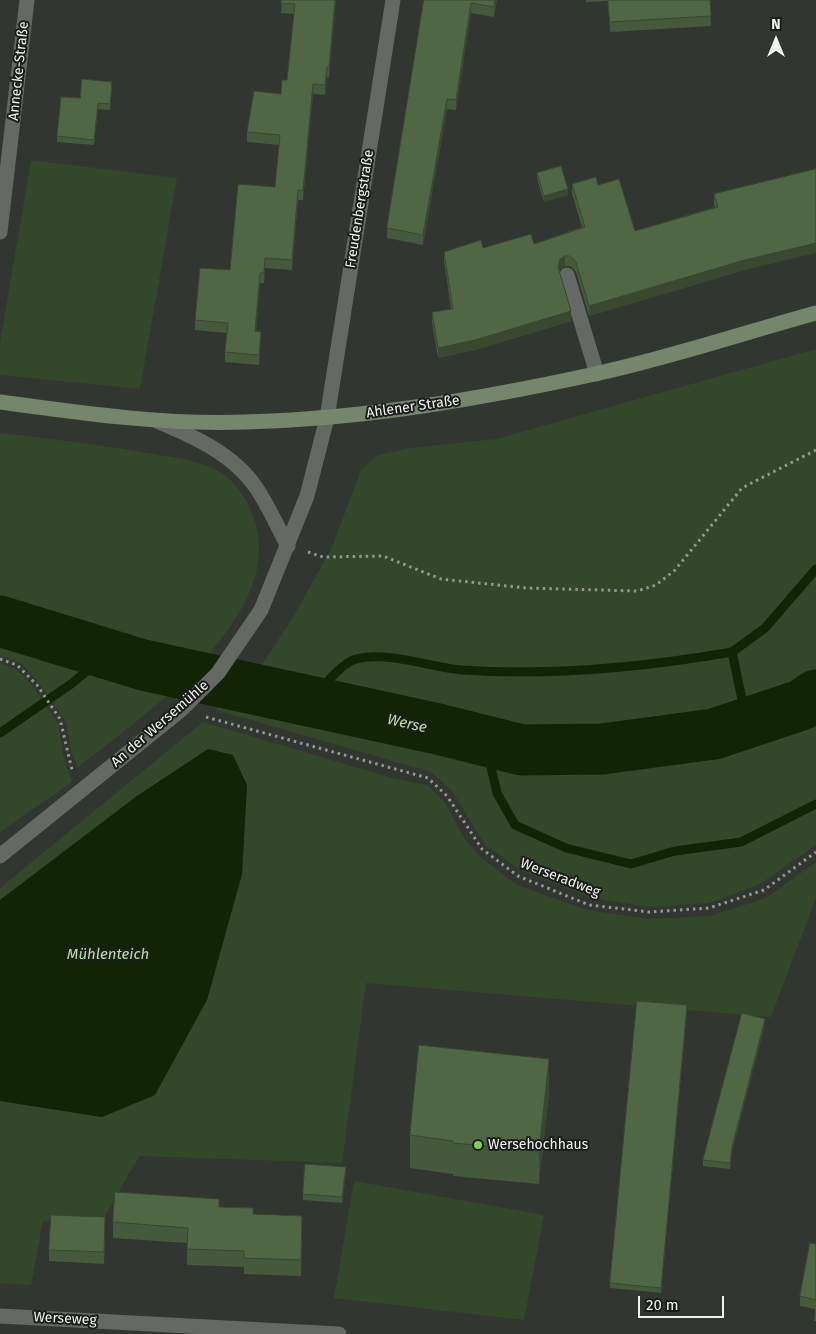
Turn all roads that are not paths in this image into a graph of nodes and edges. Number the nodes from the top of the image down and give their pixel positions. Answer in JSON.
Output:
{"nodes":[{"id":1,"x":27,"y":0,"type":"edge"},
{"id":2,"x":393,"y":0,"type":"edge"},
{"id":3,"x":0,"y":232,"type":"edge"},
{"id":4,"x":567,"y":275,"type":"dead end"},
{"id":5,"x":816,"y":313,"type":"edge"},
{"id":6,"x":596,"y":374,"type":"junction"},
{"id":7,"x":0,"y":402,"type":"edge"},
{"id":8,"x":327,"y":418,"type":"junction"},
{"id":9,"x":157,"y":421,"type":"junction"},
{"id":10,"x":288,"y":546,"type":"junction"},
{"id":11,"x":0,"y":856,"type":"edge"},
{"id":12,"x":0,"y":1316,"type":"edge"},
{"id":13,"x":339,"y":1334,"type":"edge"}],
"edges":[{"from":1,"to":3,"type":"street","name":"Annecke-Straße"},
{"from":2,"to":8,"type":"street","name":"Freudenbergstraße"},
{"from":4,"to":6,"type":"street"},
{"from":5,"to":6,"type":"main road","name":"Ahlener Straße"},
{"from":6,"to":8,"type":"main road","name":"Ahlener Straße"},
{"from":7,"to":9,"type":"main road","name":"Ahlener Straße"},
{"from":8,"to":9,"type":"main road","name":"Ahlener Straße"},
{"from":8,"to":10,"type":"street","name":"An der Wersemühle"},
{"from":9,"to":10,"type":"street"},
{"from":10,"to":11,"type":"street","name":"An der Wersemühle"},
{"from":12,"to":13,"type":"street","name":"Werseweg"}]}
